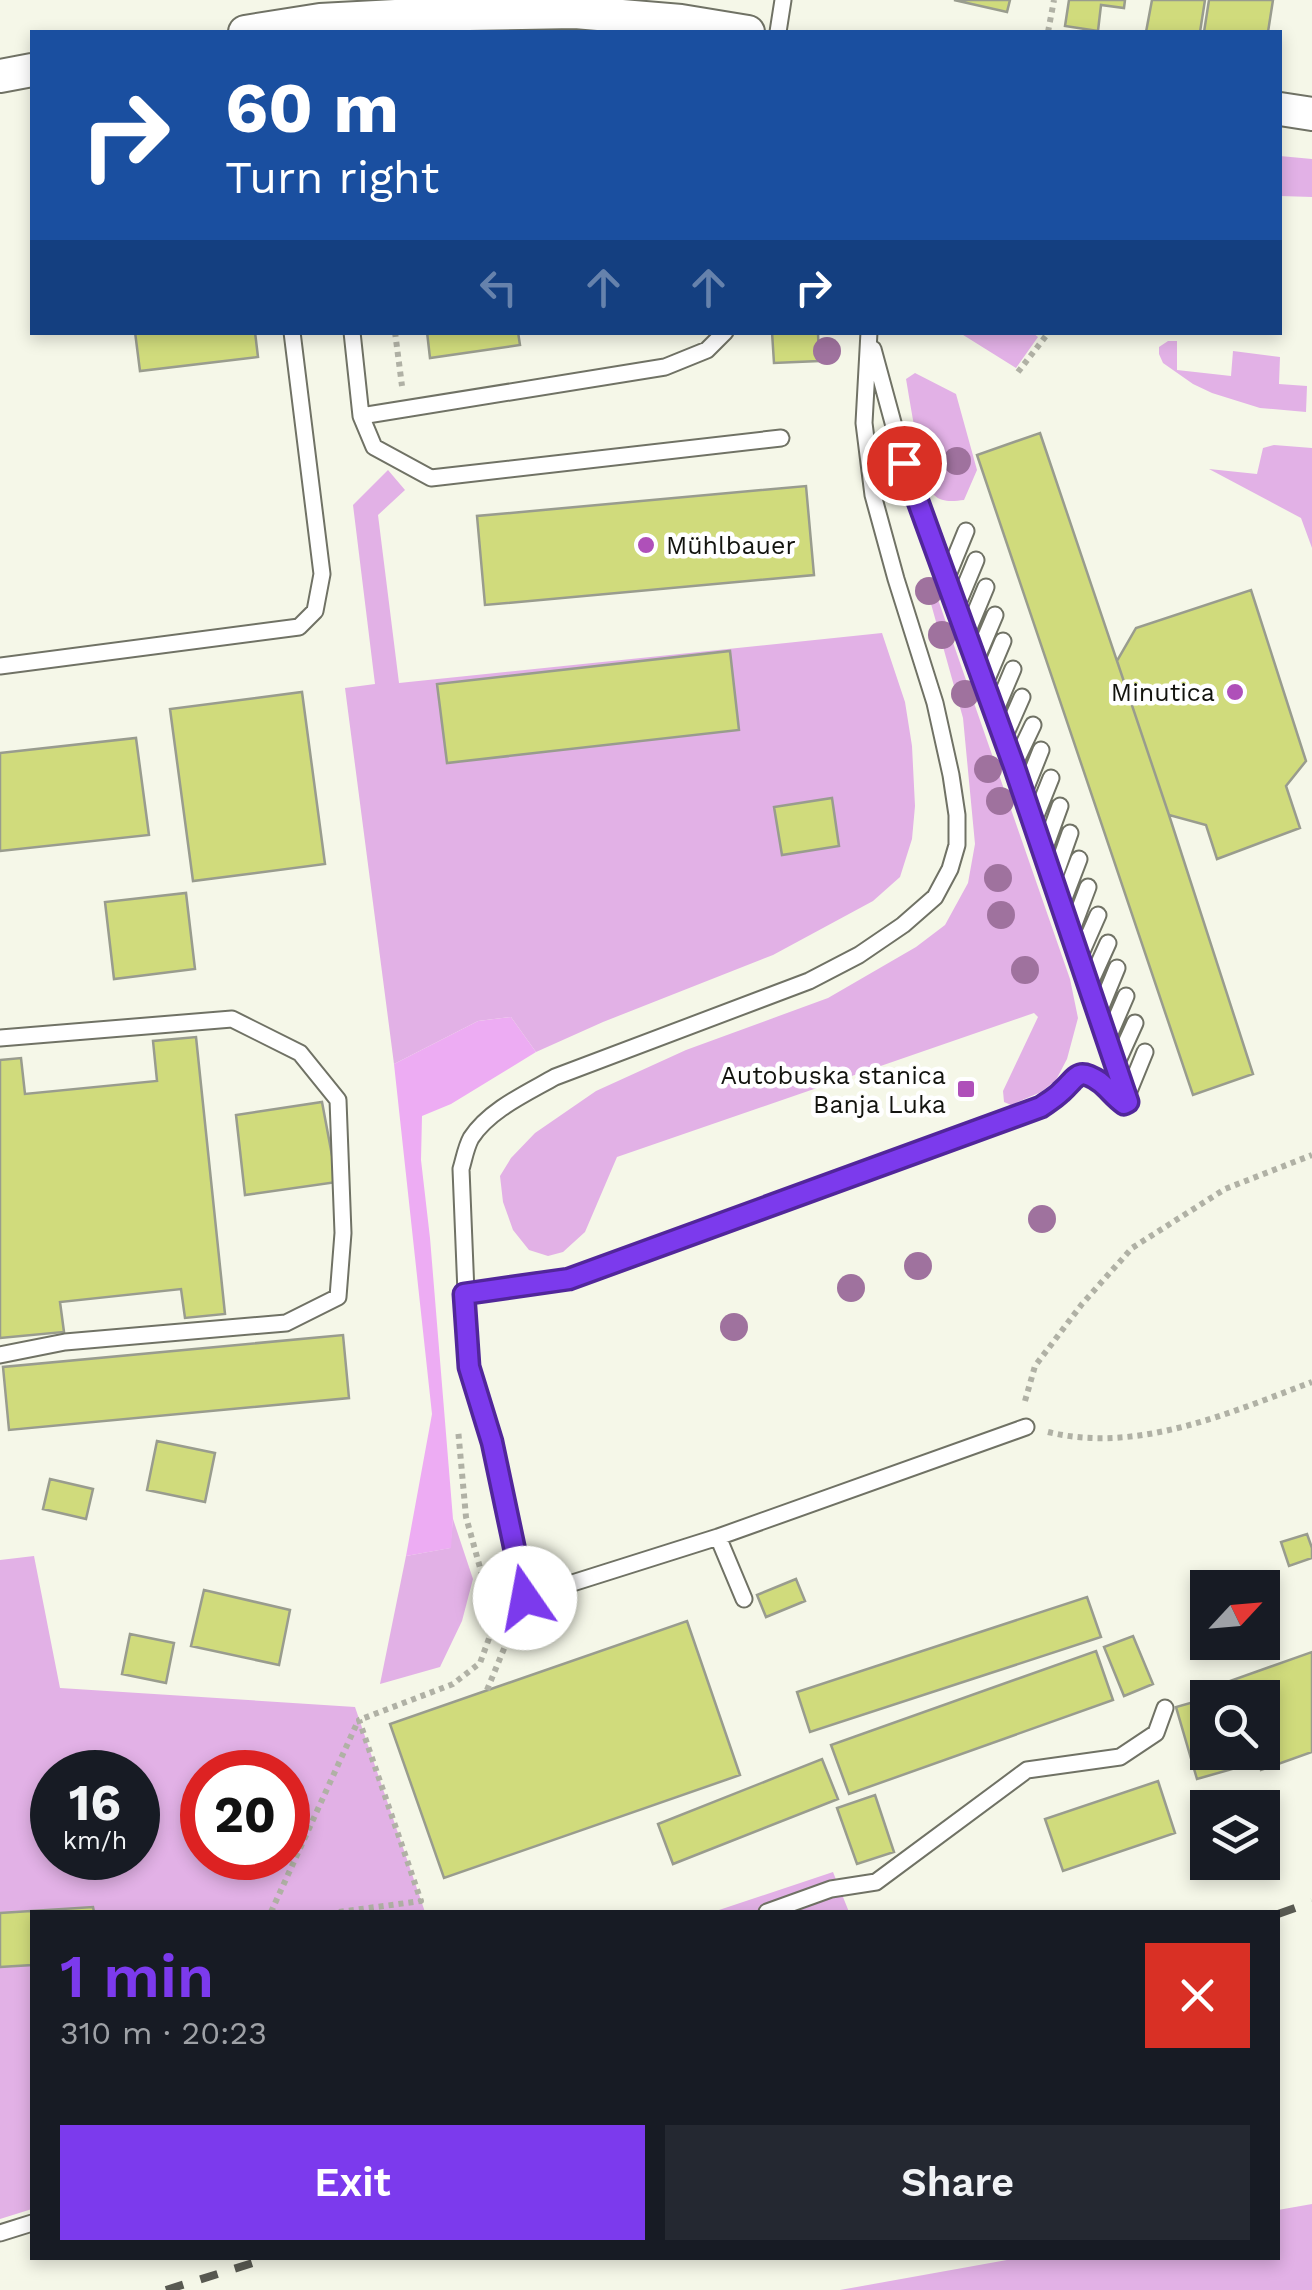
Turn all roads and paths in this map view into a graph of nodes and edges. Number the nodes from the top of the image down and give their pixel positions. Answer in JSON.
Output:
{"nodes":[{"id":1,"x":783,"y":0,"type":"edge"},
{"id":2,"x":1054,"y":0,"type":"edge"},
{"id":3,"x":321,"y":26,"type":"edge"},
{"id":4,"x":275,"y":30,"type":"edge"},
{"id":5,"x":726,"y":30,"type":"edge"},
{"id":6,"x":778,"y":30,"type":"edge"},
{"id":7,"x":1048,"y":30,"type":"edge"},
{"id":8,"x":30,"y":70,"type":"edge"},
{"id":9,"x":0,"y":76,"type":"edge"},
{"id":10,"x":1282,"y":110,"type":"edge"},
{"id":11,"x":1312,"y":114,"type":"edge"},
{"id":12,"x":292,"y":335,"type":"edge"},
{"id":13,"x":352,"y":335,"type":"edge"},
{"id":14,"x":395,"y":335,"type":"edge"},
{"id":15,"x":721,"y":335,"type":"edge"},
{"id":16,"x":869,"y":335,"type":"edge"},
{"id":17,"x":869,"y":335,"type":"edge"},
{"id":18,"x":1047,"y":335,"type":"edge"},
{"id":19,"x":1018,"y":372,"type":"dead end"},
{"id":20,"x":403,"y":409,"type":"junction"},
{"id":21,"x":361,"y":416,"type":"junction"},
{"id":22,"x":781,"y":438,"type":"dead end"},
{"id":23,"x":966,"y":531,"type":"dead end"},
{"id":24,"x":976,"y":560,"type":"dead end"},
{"id":25,"x":946,"y":580,"type":"junction"},
{"id":26,"x":986,"y":587,"type":"dead end"},
{"id":27,"x":956,"y":608,"type":"junction"},
{"id":28,"x":995,"y":615,"type":"dead end"},
{"id":29,"x":966,"y":634,"type":"junction"},
{"id":30,"x":1003,"y":640,"type":"dead end"},
{"id":31,"x":976,"y":662,"type":"junction"},
{"id":32,"x":0,"y":666,"type":"edge"},
{"id":33,"x":1013,"y":669,"type":"dead end"},
{"id":34,"x":984,"y":686,"type":"junction"},
{"id":35,"x":1022,"y":696,"type":"dead end"},
{"id":36,"x":994,"y":714,"type":"junction"},
{"id":37,"x":1032,"y":725,"type":"dead end"},
{"id":38,"x":1003,"y":740,"type":"junction"},
{"id":39,"x":1041,"y":750,"type":"dead end"},
{"id":40,"x":1014,"y":766,"type":"junction"},
{"id":41,"x":1051,"y":778,"type":"dead end"},
{"id":42,"x":1023,"y":796,"type":"junction"},
{"id":43,"x":1060,"y":806,"type":"dead end"},
{"id":44,"x":1033,"y":823,"type":"junction"},
{"id":45,"x":1070,"y":833,"type":"dead end"},
{"id":46,"x":1043,"y":853,"type":"junction"},
{"id":47,"x":1078,"y":859,"type":"dead end"},
{"id":48,"x":1053,"y":882,"type":"junction"},
{"id":49,"x":1088,"y":887,"type":"dead end"},
{"id":50,"x":1061,"y":906,"type":"junction"},
{"id":51,"x":1098,"y":914,"type":"dead end"},
{"id":52,"x":1071,"y":932,"type":"junction"},
{"id":53,"x":1108,"y":943,"type":"dead end"},
{"id":54,"x":1079,"y":958,"type":"junction"},
{"id":55,"x":1117,"y":968,"type":"dead end"},
{"id":56,"x":1089,"y":985,"type":"junction"},
{"id":57,"x":1126,"y":996,"type":"dead end"},
{"id":58,"x":1098,"y":1014,"type":"junction"},
{"id":59,"x":1135,"y":1023,"type":"dead end"},
{"id":60,"x":0,"y":1038,"type":"edge"},
{"id":61,"x":1107,"y":1040,"type":"junction"},
{"id":62,"x":1145,"y":1052,"type":"dead end"},
{"id":63,"x":1116,"y":1065,"type":"junction"},
{"id":64,"x":1127,"y":1096,"type":"junction"},
{"id":65,"x":1312,"y":1155,"type":"edge"},
{"id":66,"x":464,"y":1294,"type":"junction"},
{"id":67,"x":0,"y":1355,"type":"edge"},
{"id":68,"x":1312,"y":1382,"type":"edge"},
{"id":69,"x":457,"y":1420,"type":"dead end"},
{"id":70,"x":1026,"y":1426,"type":"junction"},
{"id":71,"x":718,"y":1538,"type":"junction"},
{"id":72,"x":525,"y":1598,"type":"junction"},
{"id":73,"x":744,"y":1599,"type":"dead end"},
{"id":74,"x":487,"y":1690,"type":"dead end"},
{"id":75,"x":1165,"y":1708,"type":"dead end"},
{"id":76,"x":359,"y":1720,"type":"junction"},
{"id":77,"x":273,"y":1910,"type":"edge"},
{"id":78,"x":353,"y":1910,"type":"edge"},
{"id":79,"x":772,"y":1910,"type":"edge"},
{"id":80,"x":30,"y":2223,"type":"edge"},
{"id":81,"x":0,"y":2233,"type":"edge"}],
"edges":[{"from":1,"to":6,"type":"lane"},
{"from":2,"to":7,"type":"path"},
{"from":3,"to":4,"type":"street"},
{"from":3,"to":5,"type":"street"},
{"from":8,"to":9,"type":"street"},
{"from":10,"to":11,"type":"street"},
{"from":12,"to":32,"type":"lane"},
{"from":13,"to":21,"type":"lane"},
{"from":14,"to":20,"type":"path"},
{"from":15,"to":20,"type":"lane"},
{"from":16,"to":25,"type":"lane"},
{"from":17,"to":66,"type":"lane"},
{"from":18,"to":19,"type":"path"},
{"from":20,"to":21,"type":"lane"},
{"from":21,"to":22,"type":"lane"},
{"from":23,"to":25,"type":"lane"},
{"from":24,"to":27,"type":"lane"},
{"from":25,"to":27,"type":"lane"},
{"from":26,"to":29,"type":"lane"},
{"from":27,"to":29,"type":"lane"},
{"from":28,"to":31,"type":"lane"},
{"from":29,"to":31,"type":"lane"},
{"from":30,"to":34,"type":"lane"},
{"from":31,"to":34,"type":"lane"},
{"from":33,"to":36,"type":"lane"},
{"from":34,"to":36,"type":"lane"},
{"from":35,"to":38,"type":"lane"},
{"from":36,"to":38,"type":"lane"},
{"from":37,"to":40,"type":"lane"},
{"from":38,"to":40,"type":"lane"},
{"from":39,"to":42,"type":"lane"},
{"from":40,"to":42,"type":"lane"},
{"from":41,"to":44,"type":"lane"},
{"from":42,"to":44,"type":"lane"},
{"from":43,"to":46,"type":"lane"},
{"from":44,"to":46,"type":"lane"},
{"from":45,"to":48,"type":"lane"},
{"from":46,"to":48,"type":"lane"},
{"from":47,"to":50,"type":"lane"},
{"from":48,"to":50,"type":"lane"},
{"from":49,"to":52,"type":"lane"},
{"from":50,"to":52,"type":"lane"},
{"from":51,"to":54,"type":"lane"},
{"from":52,"to":54,"type":"lane"},
{"from":53,"to":56,"type":"lane"},
{"from":54,"to":56,"type":"lane"},
{"from":55,"to":58,"type":"lane"},
{"from":56,"to":58,"type":"lane"},
{"from":57,"to":61,"type":"lane"},
{"from":58,"to":61,"type":"lane"},
{"from":59,"to":63,"type":"lane"},
{"from":60,"to":67,"type":"lane"},
{"from":61,"to":63,"type":"lane"},
{"from":62,"to":64,"type":"lane"},
{"from":63,"to":64,"type":"lane"},
{"from":64,"to":66,"type":"lane"},
{"from":65,"to":70,"type":"path"},
{"from":66,"to":72,"type":"lane"},
{"from":68,"to":70,"type":"path"},
{"from":69,"to":76,"type":"path"},
{"from":70,"to":71,"type":"lane"},
{"from":71,"to":72,"type":"lane"},
{"from":71,"to":73,"type":"lane"},
{"from":72,"to":74,"type":"path"},
{"from":75,"to":79,"type":"lane"},
{"from":76,"to":77,"type":"path"},
{"from":76,"to":78,"type":"path"},
{"from":80,"to":81,"type":"lane"}]}
